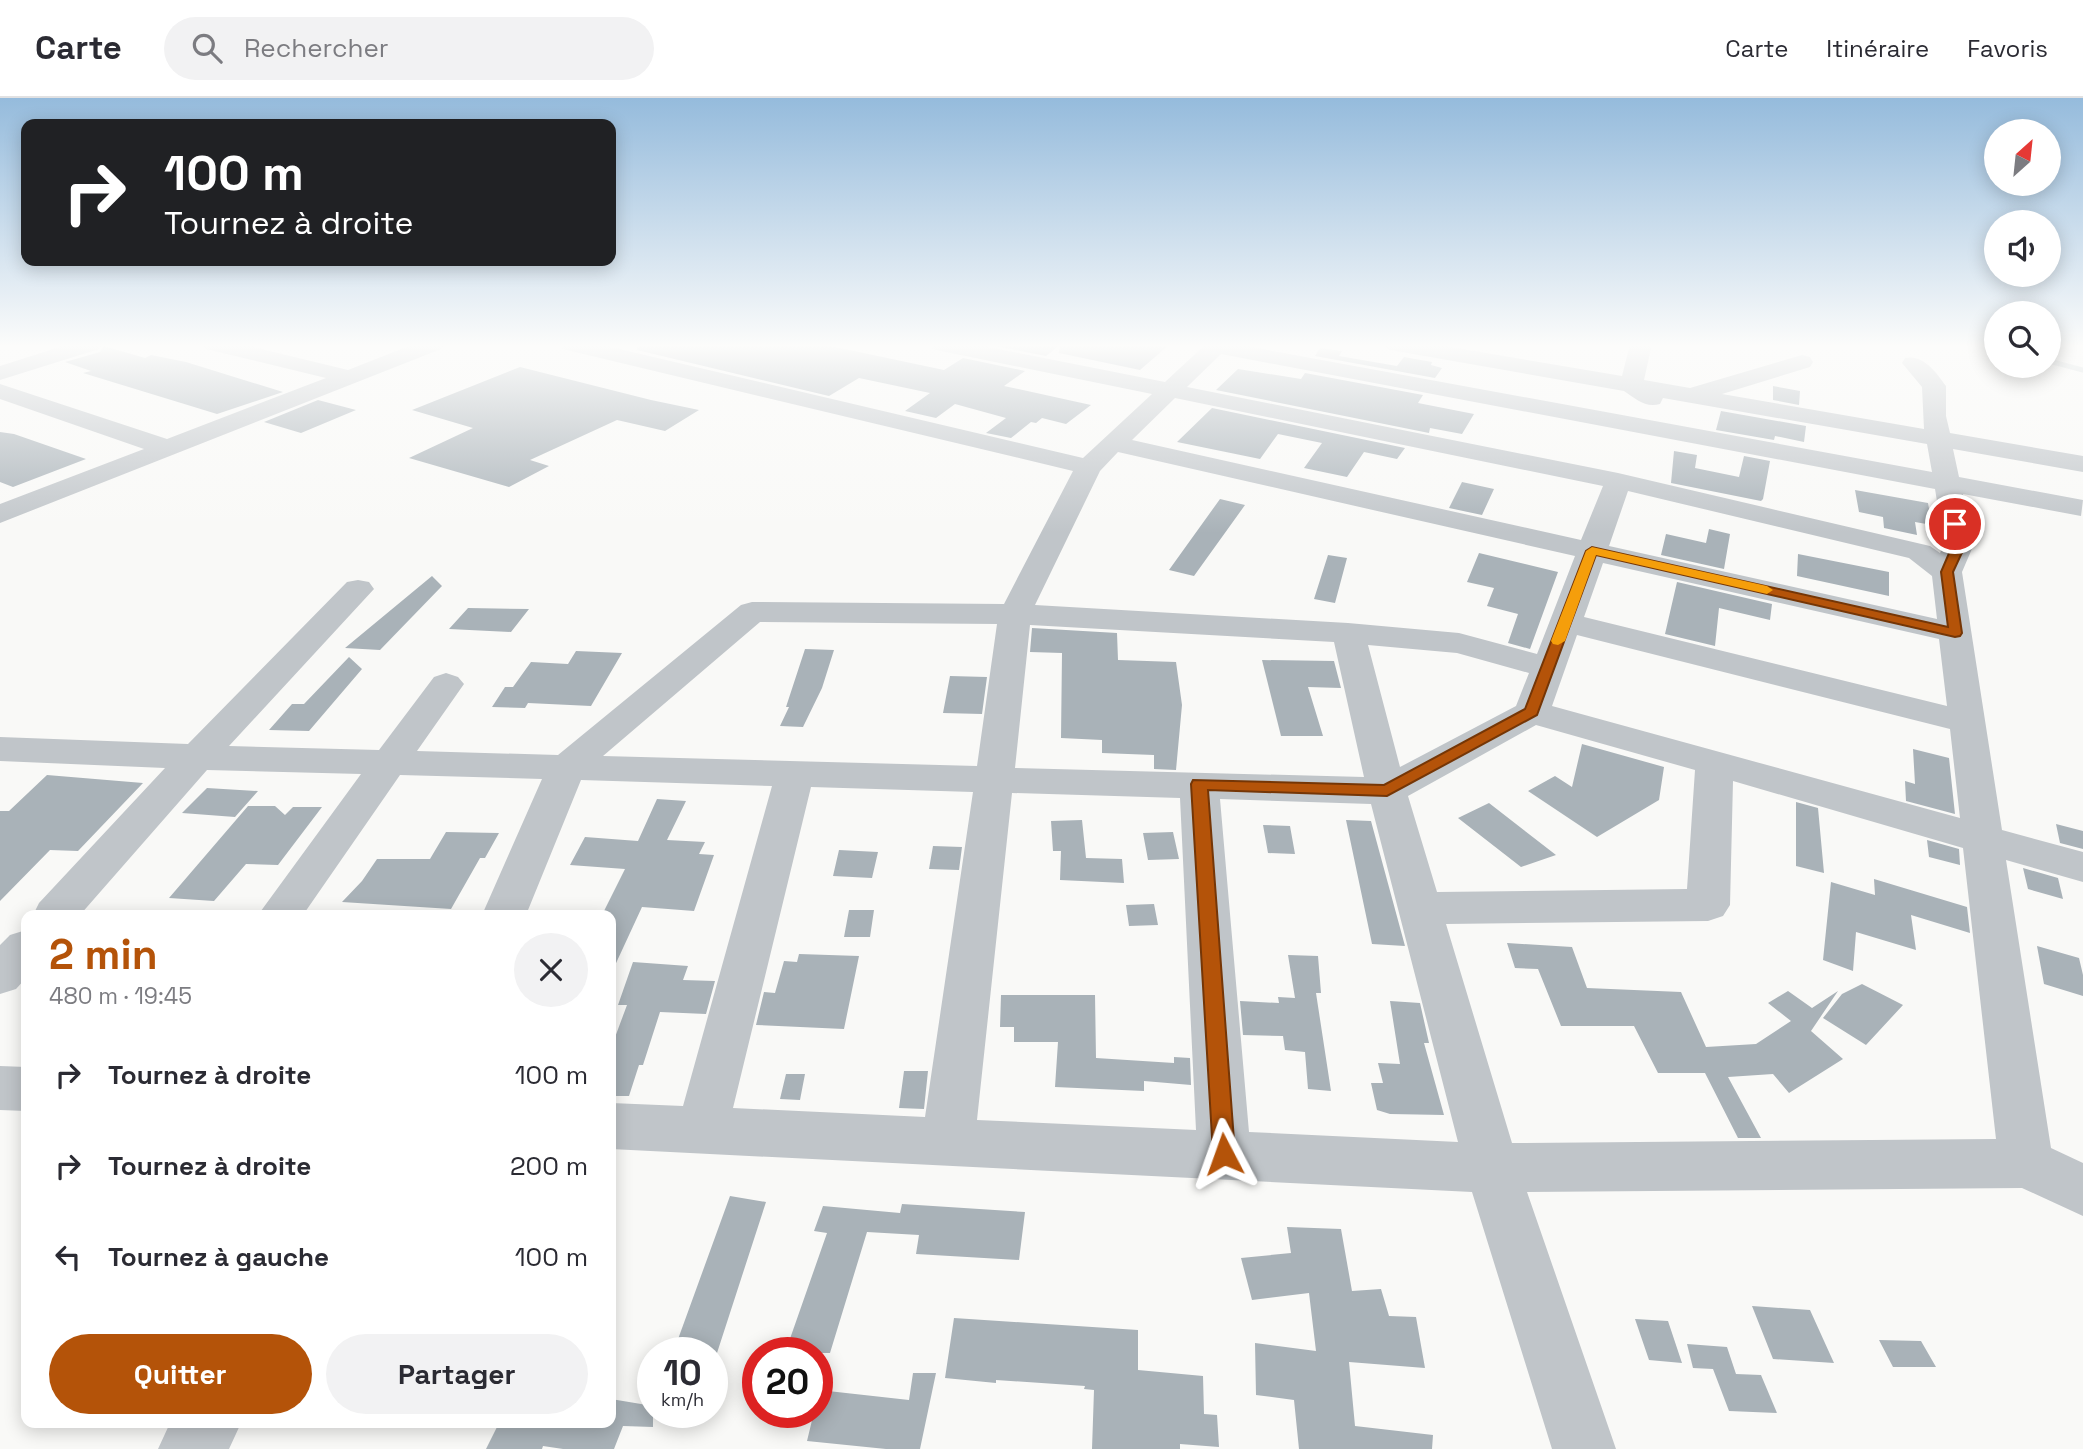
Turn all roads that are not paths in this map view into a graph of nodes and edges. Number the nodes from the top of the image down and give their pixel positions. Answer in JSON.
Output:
{"nodes":[{"id":1,"x":47,"y":407,"type":"edge"},
{"id":2,"x":271,"y":407,"type":"edge"},
{"id":3,"x":871,"y":407,"type":"edge"},
{"id":4,"x":1151,"y":407,"type":"edge"},
{"id":5,"x":1253,"y":407,"type":"edge"},
{"id":6,"x":1536,"y":407,"type":"edge"},
{"id":7,"x":1639,"y":407,"type":"edge"},
{"id":8,"x":1754,"y":407,"type":"edge"},
{"id":9,"x":1934,"y":407,"type":"edge"},
{"id":10,"x":1598,"y":419,"type":"junction"},
{"id":11,"x":1938,"y":439,"type":"junction"},
{"id":12,"x":167,"y":448,"type":"junction"},
{"id":13,"x":1477,"y":453,"type":"junction"},
{"id":14,"x":1099,"y":455,"type":"junction"},
{"id":15,"x":2082,"y":464,"type":"edge"},
{"id":16,"x":1618,"y":481,"type":"junction"},
{"id":17,"x":1947,"y":484,"type":"junction"},
{"id":18,"x":2081,"y":508,"type":"edge"},
{"id":19,"x":0,"y":514,"type":"edge"},
{"id":20,"x":1592,"y":551,"type":"junction"},
{"id":21,"x":1947,"y":572,"type":"junction"},
{"id":22,"x":358,"y":589,"type":"dead end"},
{"id":23,"x":1014,"y":614,"type":"junction"},
{"id":24,"x":1565,"y":622,"type":"junction"},
{"id":25,"x":1348,"y":633,"type":"junction"},
{"id":26,"x":1955,"y":633,"type":"junction"},
{"id":27,"x":1548,"y":668,"type":"junction"},
{"id":28,"x":446,"y":684,"type":"dead end"},
{"id":29,"x":1532,"y":712,"type":"junction"},
{"id":30,"x":1968,"y":722,"type":"junction"},
{"id":31,"x":2,"y":751,"type":"edge"},
{"id":32,"x":197,"y":757,"type":"junction"},
{"id":33,"x":388,"y":762,"type":"junction"},
{"id":34,"x":1714,"y":763,"type":"junction"},
{"id":35,"x":567,"y":767,"type":"junction"},
{"id":36,"x":795,"y":773,"type":"junction"},
{"id":37,"x":992,"y":778,"type":"junction"},
{"id":38,"x":1199,"y":784,"type":"junction"},
{"id":39,"x":1387,"y":791,"type":"junction"},
{"id":40,"x":1983,"y":839,"type":"junction"},
{"id":41,"x":2083,"y":867,"type":"edge"},
{"id":42,"x":1420,"y":908,"type":"junction"},
{"id":43,"x":59,"y":910,"type":"edge"},
{"id":44,"x":284,"y":910,"type":"edge"},
{"id":45,"x":506,"y":910,"type":"edge"},
{"id":46,"x":21,"y":953,"type":"edge"},
{"id":47,"x":0,"y":976,"type":"edge"},
{"id":48,"x":0,"y":1088,"type":"edge"},
{"id":49,"x":21,"y":1088,"type":"edge"},
{"id":50,"x":616,"y":1126,"type":"edge"},
{"id":51,"x":702,"y":1130,"type":"junction"},
{"id":52,"x":948,"y":1143,"type":"junction"},
{"id":53,"x":1224,"y":1154,"type":"junction"},
{"id":54,"x":2026,"y":1163,"type":"junction"},
{"id":55,"x":1492,"y":1168,"type":"junction"},
{"id":56,"x":2083,"y":1190,"type":"edge"},
{"id":57,"x":205,"y":1428,"type":"edge"},
{"id":58,"x":190,"y":1449,"type":"edge"},
{"id":59,"x":1584,"y":1449,"type":"edge"}],
"edges":[{"from":1,"to":12,"type":"street"},
{"from":2,"to":12,"type":"street"},
{"from":3,"to":14,"type":"street"},
{"from":4,"to":14,"type":"street"},
{"from":5,"to":13,"type":"street"},
{"from":6,"to":10,"type":"street"},
{"from":7,"to":10,"type":"street"},
{"from":8,"to":11,"type":"street"},
{"from":9,"to":11,"type":"street"},
{"from":10,"to":13,"type":"street"},
{"from":10,"to":17,"type":"street"},
{"from":11,"to":15,"type":"street"},
{"from":11,"to":17,"type":"street"},
{"from":12,"to":19,"type":"street"},
{"from":13,"to":16,"type":"street"},
{"from":14,"to":20,"type":"street"},
{"from":14,"to":23,"type":"street"},
{"from":16,"to":20,"type":"street"},
{"from":16,"to":21,"type":"street"},
{"from":17,"to":18,"type":"street"},
{"from":17,"to":21,"type":"street"},
{"from":20,"to":24,"type":"street"},
{"from":20,"to":26,"type":"street"},
{"from":21,"to":26,"type":"street"},
{"from":22,"to":32,"type":"street"},
{"from":23,"to":25,"type":"street"},
{"from":23,"to":35,"type":"street"},
{"from":23,"to":37,"type":"street"},
{"from":24,"to":27,"type":"street"},
{"from":24,"to":30,"type":"street"},
{"from":25,"to":27,"type":"street"},
{"from":25,"to":39,"type":"street"},
{"from":26,"to":30,"type":"street"},
{"from":27,"to":29,"type":"street"},
{"from":28,"to":33,"type":"street"},
{"from":29,"to":34,"type":"street"},
{"from":29,"to":39,"type":"street"},
{"from":30,"to":40,"type":"street"},
{"from":31,"to":32,"type":"street"},
{"from":32,"to":33,"type":"street"},
{"from":32,"to":43,"type":"street"},
{"from":33,"to":35,"type":"street"},
{"from":33,"to":44,"type":"street"},
{"from":34,"to":40,"type":"street"},
{"from":34,"to":42,"type":"street"},
{"from":35,"to":36,"type":"street"},
{"from":35,"to":45,"type":"street"},
{"from":36,"to":37,"type":"street"},
{"from":36,"to":51,"type":"street"},
{"from":37,"to":38,"type":"street"},
{"from":37,"to":52,"type":"street"},
{"from":38,"to":39,"type":"street"},
{"from":38,"to":53,"type":"street"},
{"from":39,"to":42,"type":"street"},
{"from":40,"to":41,"type":"street"},
{"from":40,"to":54,"type":"street"},
{"from":42,"to":55,"type":"street"},
{"from":46,"to":47,"type":"street"},
{"from":48,"to":49,"type":"street"},
{"from":50,"to":51,"type":"street"},
{"from":51,"to":52,"type":"street"},
{"from":52,"to":53,"type":"street"},
{"from":53,"to":55,"type":"street"},
{"from":54,"to":55,"type":"street"},
{"from":54,"to":56,"type":"street"},
{"from":55,"to":59,"type":"street"},
{"from":57,"to":58,"type":"street"}]}
